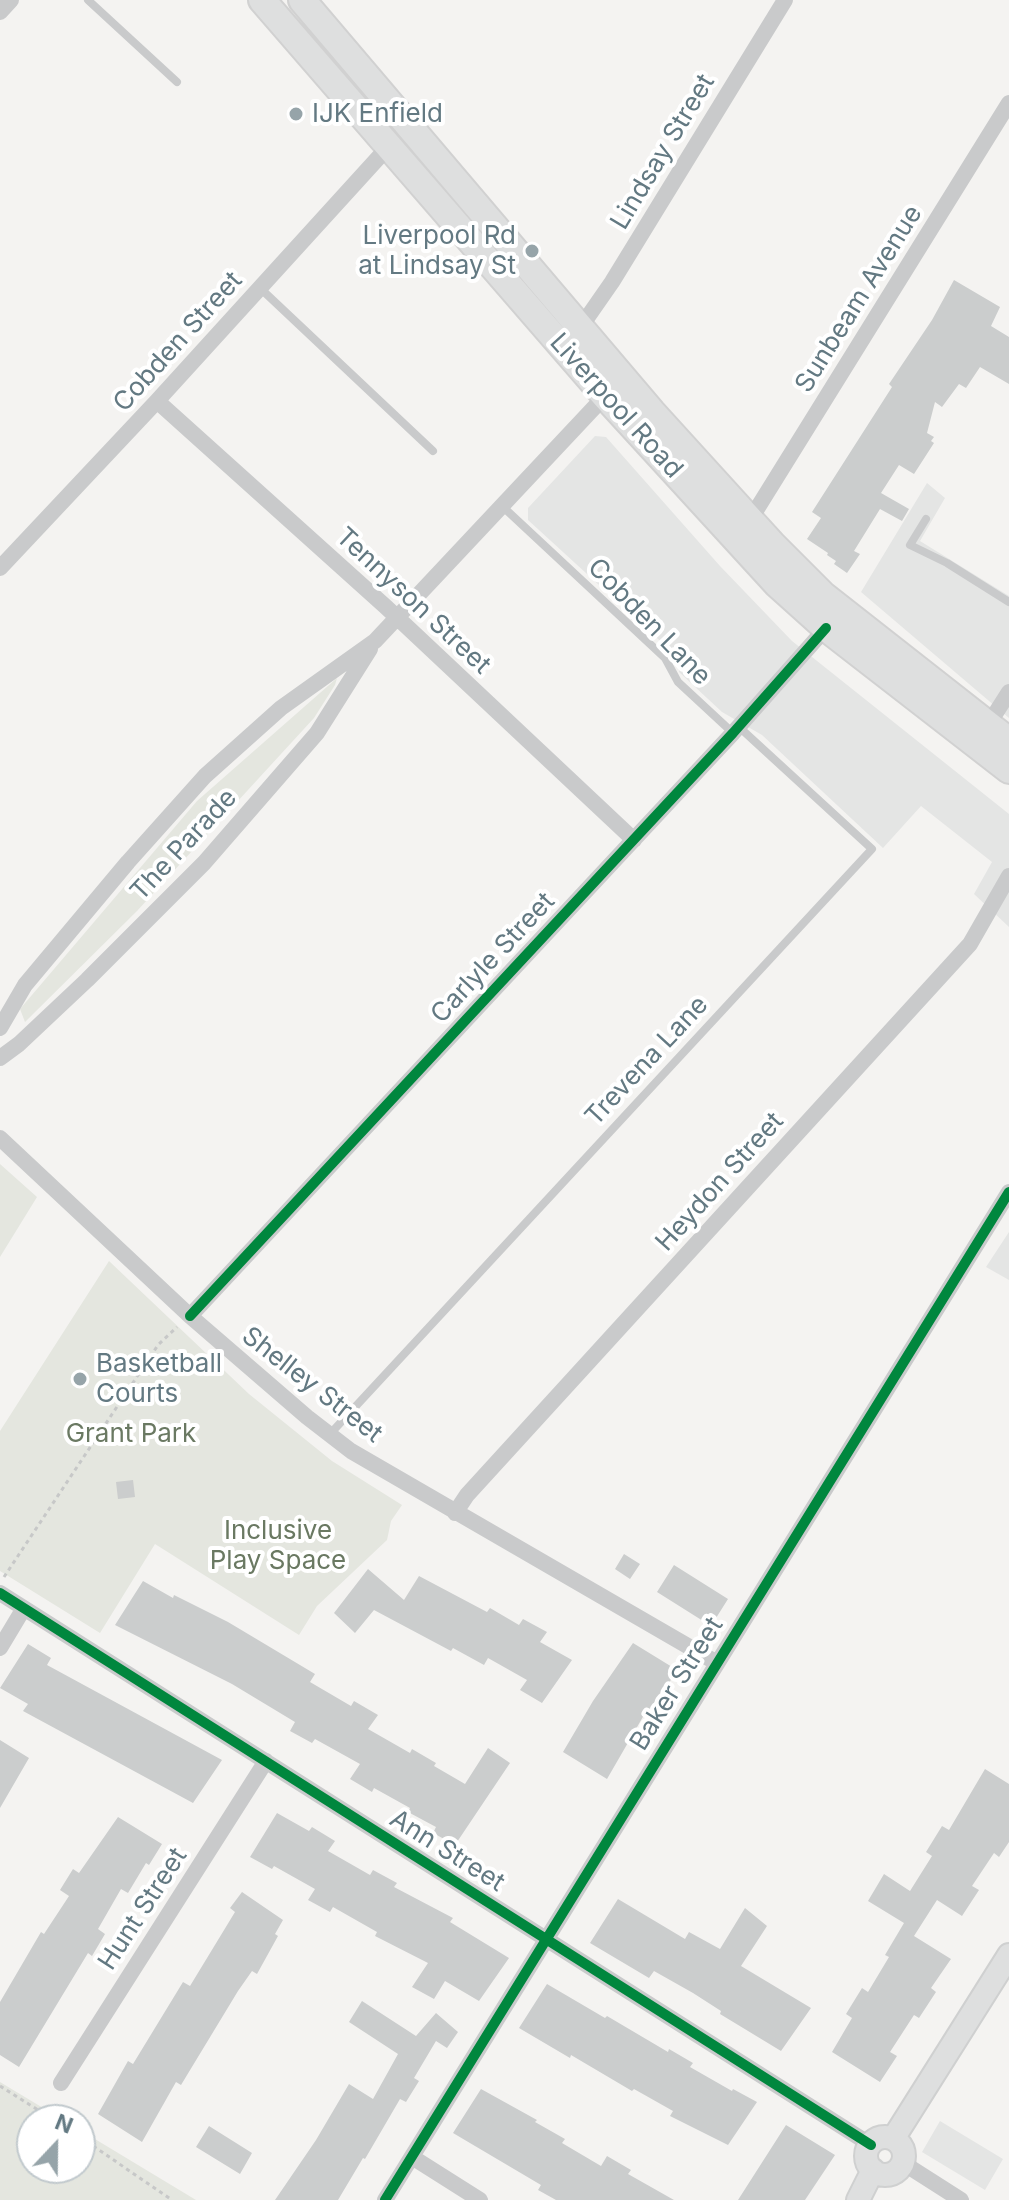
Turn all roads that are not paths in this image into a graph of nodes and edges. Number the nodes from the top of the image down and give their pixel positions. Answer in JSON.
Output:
{"nodes":[{"id":1,"x":11,"y":0,"type":"edge"},
{"id":2,"x":88,"y":0,"type":"edge"},
{"id":3,"x":262,"y":0,"type":"edge"},
{"id":4,"x":302,"y":0,"type":"edge"},
{"id":5,"x":785,"y":0,"type":"edge"},
{"id":6,"x":0,"y":12,"type":"edge"},
{"id":7,"x":177,"y":82,"type":"dead end"},
{"id":8,"x":1009,"y":103,"type":"edge"},
{"id":9,"x":389,"y":146,"type":"junction"},
{"id":10,"x":260,"y":288,"type":"junction"},
{"id":11,"x":580,"y":328,"type":"junction"},
{"id":12,"x":605,"y":396,"type":"junction"},
{"id":13,"x":157,"y":401,"type":"junction"},
{"id":14,"x":433,"y":451,"type":"dead end"},
{"id":15,"x":501,"y":506,"type":"junction"},
{"id":16,"x":926,"y":519,"type":"dead end"},
{"id":17,"x":750,"y":520,"type":"junction"},
{"id":18,"x":0,"y":568,"type":"edge"},
{"id":19,"x":1009,"y":602,"type":"edge"},
{"id":20,"x":398,"y":617,"type":"junction"},
{"id":21,"x":826,"y":628,"type":"junction"},
{"id":22,"x":375,"y":641,"type":"junction"},
{"id":23,"x":1009,"y":692,"type":"edge"},
{"id":24,"x":988,"y":725,"type":"junction"},
{"id":25,"x":736,"y":730,"type":"junction"},
{"id":26,"x":1009,"y":741,"type":"edge"},
{"id":27,"x":1009,"y":770,"type":"edge"},
{"id":28,"x":634,"y":840,"type":"junction"},
{"id":29,"x":1009,"y":876,"type":"edge"},
{"id":30,"x":0,"y":1028,"type":"edge"},
{"id":31,"x":0,"y":1058,"type":"edge"},
{"id":32,"x":0,"y":1138,"type":"edge"},
{"id":33,"x":1009,"y":1192,"type":"edge"},
{"id":34,"x":186,"y":1319,"type":"junction"},
{"id":35,"x":329,"y":1434,"type":"junction"},
{"id":36,"x":455,"y":1513,"type":"junction"},
{"id":37,"x":2,"y":1585,"type":"edge"},
{"id":38,"x":24,"y":1608,"type":"junction"},
{"id":39,"x":0,"y":1648,"type":"edge"},
{"id":40,"x":717,"y":1663,"type":"junction"},
{"id":41,"x":266,"y":1761,"type":"junction"},
{"id":42,"x":545,"y":1939,"type":"junction"},
{"id":43,"x":1009,"y":1955,"type":"edge"},
{"id":44,"x":61,"y":2083,"type":"dead end"},
{"id":45,"x":882,"y":2142,"type":"junction"},
{"id":46,"x":412,"y":2157,"type":"junction"},
{"id":47,"x":903,"y":2163,"type":"junction"},
{"id":48,"x":873,"y":2170,"type":"junction"},
{"id":49,"x":385,"y":2200,"type":"edge"},
{"id":50,"x":480,"y":2200,"type":"edge"},
{"id":51,"x":858,"y":2200,"type":"edge"},
{"id":52,"x":961,"y":2200,"type":"edge"}],
"edges":[{"from":1,"to":6,"type":"street"},
{"from":2,"to":7,"type":"lane"},
{"from":3,"to":9,"type":"highway","name":"Liverpool Road"},
{"from":4,"to":11,"type":"highway","name":"Liverpool Road"},
{"from":5,"to":11,"type":"street","name":"Lindsay Street"},
{"from":8,"to":17,"type":"street","name":"Sunbeam Avenue"},
{"from":9,"to":10,"type":"street","name":"Cobden Street"},
{"from":9,"to":12,"type":"highway","name":"Liverpool Road"},
{"from":10,"to":13,"type":"street","name":"Cobden Street"},
{"from":10,"to":14,"type":"lane"},
{"from":11,"to":17,"type":"highway","name":"Liverpool Road"},
{"from":12,"to":15,"type":"street","name":"The Parade"},
{"from":12,"to":21,"type":"highway","name":"Liverpool Road"},
{"from":13,"to":18,"type":"street","name":"Cobden Street"},
{"from":13,"to":20,"type":"street","name":"Tennyson Street"},
{"from":15,"to":20,"type":"street","name":"The Parade"},
{"from":15,"to":25,"type":"lane","name":"Cobden Lane"},
{"from":16,"to":19,"type":"lane"},
{"from":17,"to":24,"type":"highway","name":"Liverpool Road"},
{"from":20,"to":22,"type":"street","name":"The Parade"},
{"from":20,"to":28,"type":"street","name":"Tennyson Street"},
{"from":21,"to":25,"type":"street","name":"Carlyle Street"},
{"from":21,"to":27,"type":"highway","name":"Liverpool Road"},
{"from":22,"to":30,"type":"street","name":"The Parade"},
{"from":22,"to":31,"type":"street","name":"The Parade"},
{"from":23,"to":24,"type":"street"},
{"from":24,"to":26,"type":"highway","name":"Liverpool Road"},
{"from":25,"to":28,"type":"street","name":"Carlyle Street"},
{"from":25,"to":35,"type":"lane","name":"Trevena Lane"},
{"from":28,"to":34,"type":"street","name":"Carlyle Street"},
{"from":29,"to":36,"type":"street","name":"Heydon Street"},
{"from":32,"to":34,"type":"street","name":"Shelley Street"},
{"from":33,"to":40,"type":"street","name":"Baker Street"},
{"from":34,"to":35,"type":"street","name":"Shelley Street"},
{"from":35,"to":36,"type":"street","name":"Shelley Street"},
{"from":36,"to":40,"type":"street","name":"Shelley Street"},
{"from":37,"to":38,"type":"street","name":"Ann Street"},
{"from":38,"to":39,"type":"street"},
{"from":38,"to":41,"type":"street","name":"Ann Street"},
{"from":40,"to":42,"type":"street","name":"Baker Street"},
{"from":41,"to":42,"type":"street","name":"Ann Street"},
{"from":41,"to":44,"type":"street","name":"Hunt Street"},
{"from":42,"to":45,"type":"street","name":"Ann Street"},
{"from":42,"to":46,"type":"street","name":"Baker Street"},
{"from":43,"to":45,"type":"main road"},
{"from":45,"to":47,"type":"main road"},
{"from":45,"to":48,"type":"main road"},
{"from":46,"to":49,"type":"street","name":"Baker Street"},
{"from":46,"to":50,"type":"street"},
{"from":47,"to":48,"type":"main road"},
{"from":47,"to":52,"type":"street"},
{"from":48,"to":51,"type":"main road"}]}
